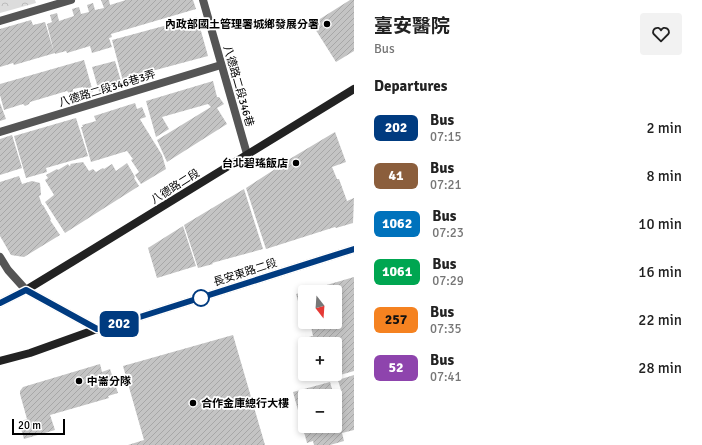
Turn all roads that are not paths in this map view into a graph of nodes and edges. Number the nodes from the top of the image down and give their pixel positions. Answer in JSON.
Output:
{"nodes":[{"id":1,"x":71,"y":0,"type":"edge"},
{"id":2,"x":203,"y":0,"type":"edge"},
{"id":3,"x":0,"y":21,"type":"edge"},
{"id":4,"x":221,"y":65,"type":"junction"},
{"id":5,"x":354,"y":89,"type":"edge"},
{"id":6,"x":0,"y":132,"type":"edge"},
{"id":7,"x":248,"y":154,"type":"junction"},
{"id":8,"x":354,"y":249,"type":"edge"},
{"id":9,"x":0,"y":257,"type":"edge"},
{"id":10,"x":26,"y":290,"type":"junction"},
{"id":11,"x":3,"y":301,"type":"edge"},
{"id":12,"x":0,"y":310,"type":"edge"},
{"id":13,"x":97,"y":329,"type":"junction"},
{"id":14,"x":0,"y":361,"type":"edge"}],
"edges":[{"from":1,"to":3,"type":"street"},
{"from":2,"to":4,"type":"street","name":"八德路二段346巷"},
{"from":4,"to":6,"type":"street","name":"八德路二段346巷3弄"},
{"from":4,"to":7,"type":"street","name":"八德路二段346巷"},
{"from":5,"to":7,"type":"street","name":"八德路二段"},
{"from":7,"to":10,"type":"street","name":"八德路二段"},
{"from":8,"to":13,"type":"street","name":"長安東路二段"},
{"from":9,"to":10,"type":"street"},
{"from":10,"to":11,"type":"street","name":"八德路二段"},
{"from":10,"to":13,"type":"street"},
{"from":11,"to":12,"type":"street","name":"八德路二段"},
{"from":13,"to":14,"type":"street","name":"長安東路二段"}]}
